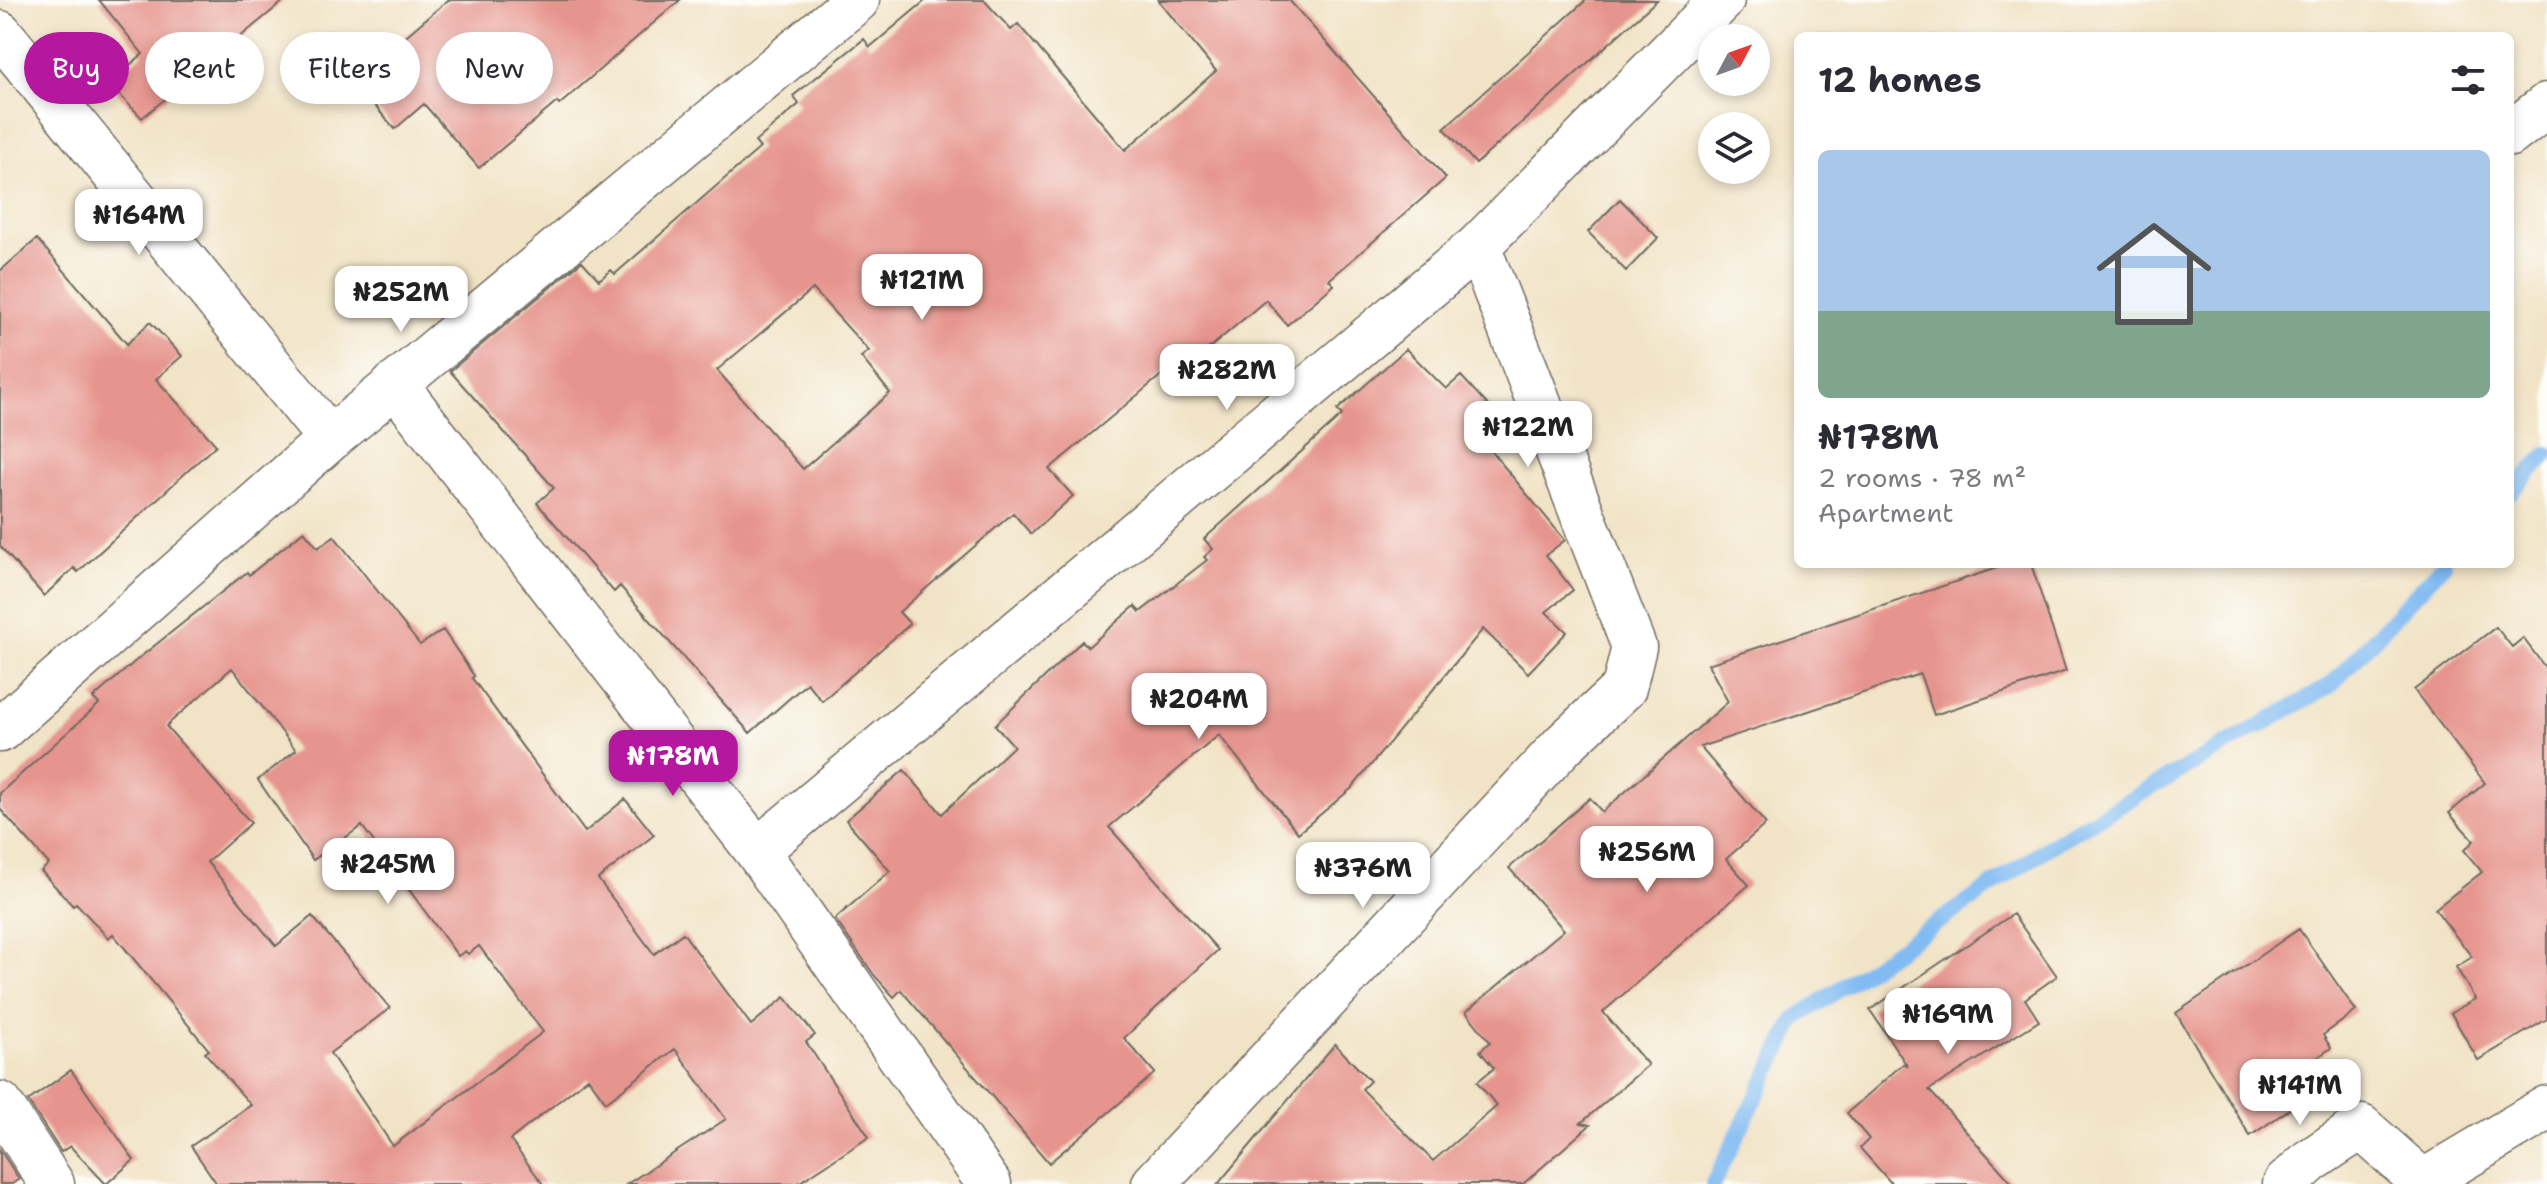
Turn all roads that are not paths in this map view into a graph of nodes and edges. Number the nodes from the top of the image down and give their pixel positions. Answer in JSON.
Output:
{"nodes":[{"id":1,"x":857,"y":0,"type":"edge"},
{"id":2,"x":1722,"y":0,"type":"edge"},
{"id":3,"x":0,"y":33,"type":"edge"},
{"id":4,"x":2547,"y":105,"type":"edge"},
{"id":5,"x":2514,"y":131,"type":"edge"},
{"id":6,"x":1478,"y":246,"type":"junction"},
{"id":7,"x":395,"y":384,"type":"junction"},
{"id":8,"x":330,"y":439,"type":"junction"},
{"id":9,"x":0,"y":730,"type":"edge"},
{"id":10,"x":757,"y":851,"type":"junction"},
{"id":11,"x":0,"y":1104,"type":"edge"},
{"id":12,"x":2547,"y":1108,"type":"edge"},
{"id":13,"x":2424,"y":1183,"type":"edge"},
{"id":14,"x":52,"y":1184,"type":"edge"},
{"id":15,"x":989,"y":1184,"type":"edge"},
{"id":16,"x":1154,"y":1184,"type":"edge"},
{"id":17,"x":2285,"y":1184,"type":"edge"}],
"edges":[{"from":1,"to":7,"type":"street"},
{"from":2,"to":6,"type":"street"},
{"from":3,"to":8,"type":"street"},
{"from":4,"to":5,"type":"street"},
{"from":6,"to":10,"type":"street"},
{"from":6,"to":16,"type":"street"},
{"from":7,"to":8,"type":"street"},
{"from":7,"to":10,"type":"street"},
{"from":8,"to":9,"type":"street"},
{"from":10,"to":15,"type":"street"},
{"from":11,"to":14,"type":"street"},
{"from":12,"to":13,"type":"street"},
{"from":13,"to":17,"type":"street"}]}
